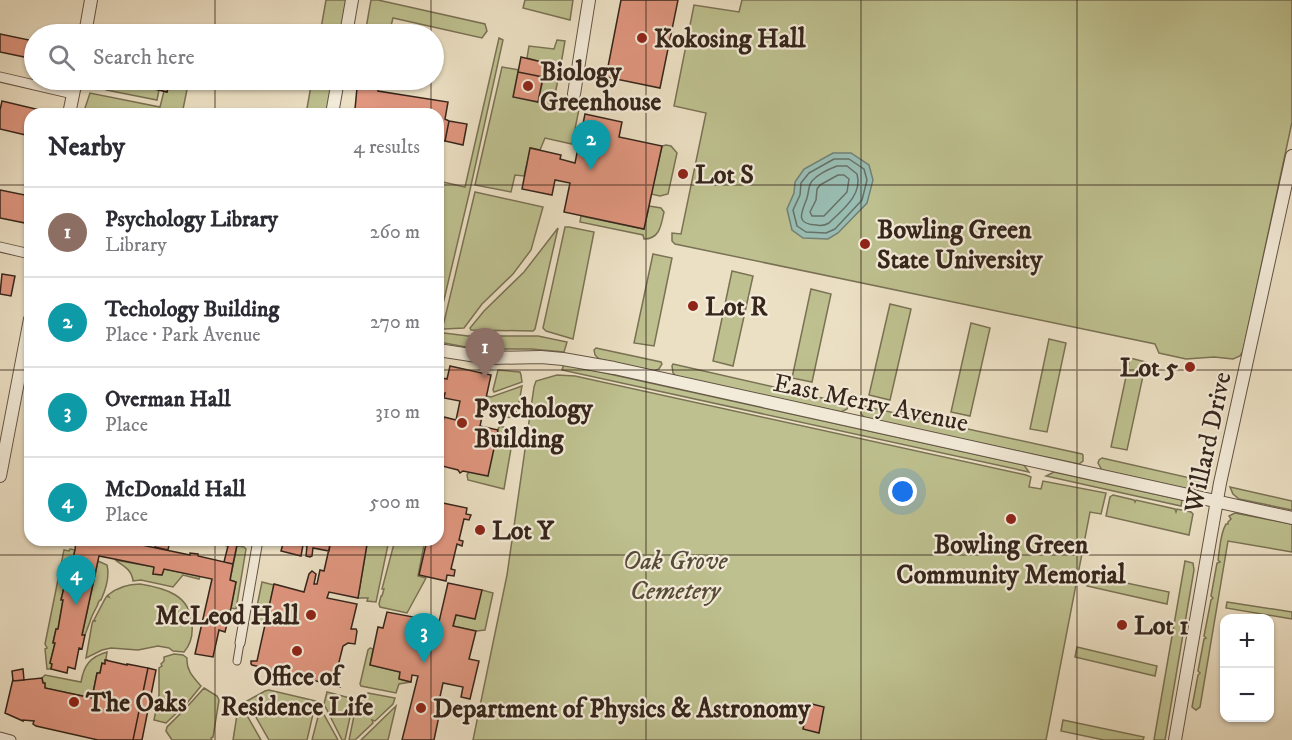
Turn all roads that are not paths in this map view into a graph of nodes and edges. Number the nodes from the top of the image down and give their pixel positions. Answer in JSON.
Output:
{"nodes":[{"id":1,"x":91,"y":0,"type":"edge"},
{"id":2,"x":352,"y":0,"type":"edge"},
{"id":3,"x":589,"y":0,"type":"edge"},
{"id":4,"x":87,"y":24,"type":"edge"},
{"id":5,"x":348,"y":24,"type":"edge"},
{"id":6,"x":0,"y":77,"type":"edge"},
{"id":7,"x":24,"y":83,"type":"edge"},
{"id":8,"x":56,"y":90,"type":"edge"},
{"id":9,"x":74,"y":90,"type":"edge"},
{"id":10,"x":336,"y":90,"type":"edge"},
{"id":11,"x":73,"y":94,"type":"junction"},
{"id":12,"x":574,"y":94,"type":"dead end"},
{"id":13,"x":70,"y":108,"type":"edge"},
{"id":14,"x":333,"y":108,"type":"edge"},
{"id":15,"x":1292,"y":156,"type":"edge"},
{"id":16,"x":0,"y":247,"type":"edge"},
{"id":17,"x":24,"y":253,"type":"edge"},
{"id":18,"x":24,"y":350,"type":"edge"},
{"id":19,"x":444,"y":351,"type":"edge"},
{"id":20,"x":0,"y":476,"type":"edge"},
{"id":21,"x":1217,"y":501,"type":"junction"},
{"id":22,"x":1292,"y":518,"type":"edge"},
{"id":23,"x":257,"y":546,"type":"edge"},
{"id":24,"x":240,"y":643,"type":"joint"},
{"id":25,"x":237,"y":661,"type":"dead end"},
{"id":26,"x":0,"y":737,"type":"edge"},
{"id":27,"x":11,"y":740,"type":"edge"},
{"id":28,"x":1175,"y":740,"type":"edge"}],
"edges":[{"from":1,"to":4,"type":"street"},
{"from":2,"to":5,"type":"street"},
{"from":3,"to":12,"type":"street"},
{"from":6,"to":7,"type":"street"},
{"from":8,"to":11,"type":"street"},
{"from":9,"to":11,"type":"street"},
{"from":10,"to":14,"type":"street"},
{"from":11,"to":13,"type":"street"},
{"from":15,"to":21,"type":"street","name":"Willard Drive"},
{"from":16,"to":17,"type":"street"},
{"from":18,"to":20,"type":"street"},
{"from":19,"to":21,"type":"street","name":"East Merry Avenue"},
{"from":21,"to":22,"type":"street","name":"East Merry Avenue"},
{"from":21,"to":28,"type":"street","name":"Willard Drive"},
{"from":23,"to":24,"type":"street"},
{"from":24,"to":25,"type":"street"},
{"from":26,"to":27,"type":"street"}]}
